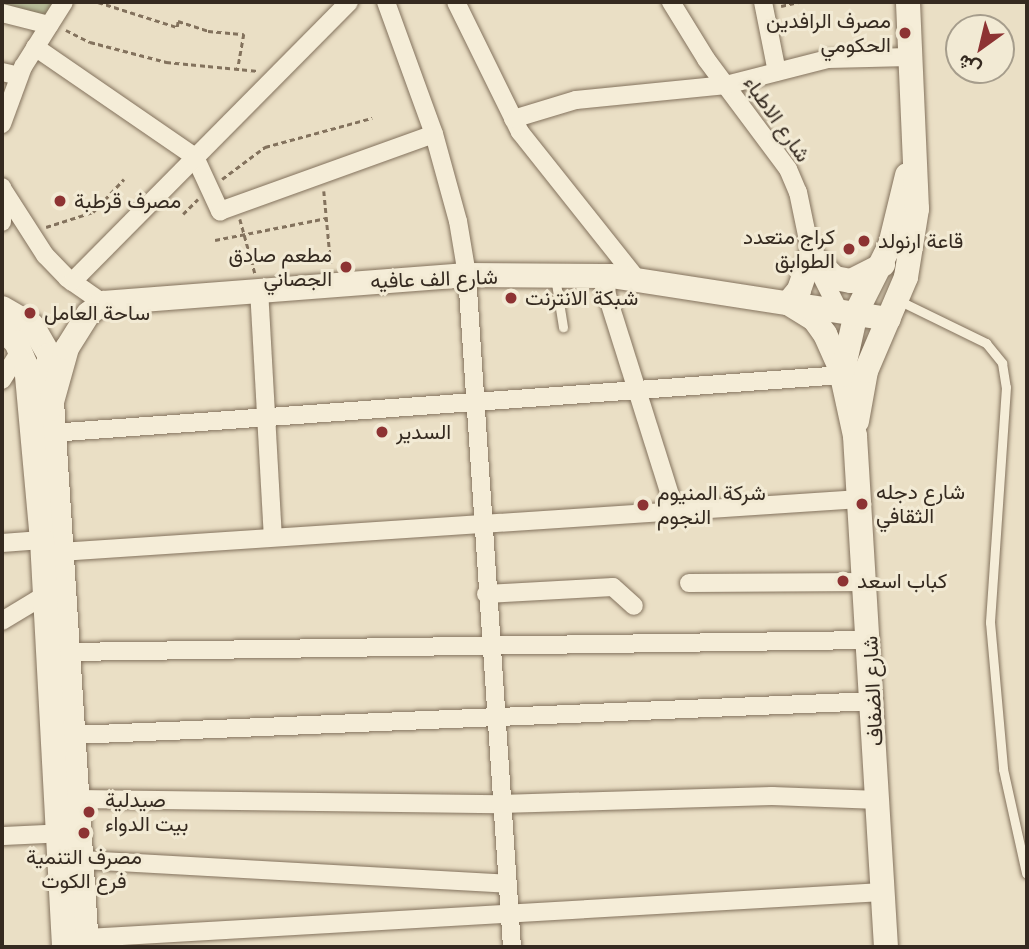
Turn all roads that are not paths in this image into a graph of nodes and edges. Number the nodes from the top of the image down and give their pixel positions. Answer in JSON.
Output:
{"nodes":[{"id":1,"x":64,"y":2,"type":"edge"},
{"id":2,"x":349,"y":2,"type":"edge"},
{"id":3,"x":386,"y":2,"type":"edge"},
{"id":4,"x":456,"y":2,"type":"edge"},
{"id":5,"x":671,"y":2,"type":"edge"},
{"id":6,"x":908,"y":2,"type":"edge"},
{"id":7,"x":763,"y":6,"type":"edge"},
{"id":8,"x":2,"y":13,"type":"edge"},
{"id":9,"x":50,"y":24,"type":"junction"},
{"id":10,"x":35,"y":47,"type":"junction"},
{"id":11,"x":910,"y":57,"type":"junction"},
{"id":12,"x":777,"y":72,"type":"junction"},
{"id":13,"x":10,"y":74,"type":"edge"},
{"id":14,"x":726,"y":85,"type":"junction"},
{"id":15,"x":513,"y":119,"type":"junction"},
{"id":16,"x":2,"y":124,"type":"edge"},
{"id":17,"x":434,"y":134,"type":"junction"},
{"id":18,"x":913,"y":154,"type":"junction"},
{"id":19,"x":195,"y":157,"type":"junction"},
{"id":20,"x":2,"y":187,"type":"edge"},
{"id":21,"x":2,"y":222,"type":"edge"},
{"id":22,"x":811,"y":255,"type":"junction"},
{"id":23,"x":883,"y":265,"type":"junction"},
{"id":24,"x":467,"y":275,"type":"junction"},
{"id":25,"x":555,"y":275,"type":"junction"},
{"id":26,"x":601,"y":276,"type":"junction"},
{"id":27,"x":636,"y":278,"type":"junction"},
{"id":28,"x":72,"y":282,"type":"junction"},
{"id":29,"x":259,"y":289,"type":"junction"},
{"id":30,"x":103,"y":303,"type":"junction"},
{"id":31,"x":788,"y":303,"type":"junction"},
{"id":32,"x":2,"y":308,"type":"edge"},
{"id":33,"x":893,"y":309,"type":"junction"},
{"id":34,"x":848,"y":312,"type":"junction"},
{"id":35,"x":563,"y":327,"type":"dead end"},
{"id":36,"x":2,"y":331,"type":"edge"},
{"id":37,"x":21,"y":349,"type":"junction"},
{"id":38,"x":842,"y":375,"type":"junction"},
{"id":39,"x":2,"y":380,"type":"edge"},
{"id":40,"x":639,"y":390,"type":"junction"},
{"id":41,"x":475,"y":405,"type":"junction"},
{"id":42,"x":267,"y":419,"type":"junction"},
{"id":43,"x":50,"y":421,"type":"junction"},
{"id":44,"x":855,"y":436,"type":"junction"},
{"id":45,"x":860,"y":499,"type":"junction"},
{"id":46,"x":675,"y":510,"type":"junction"},
{"id":47,"x":482,"y":522,"type":"junction"},
{"id":48,"x":273,"y":537,"type":"junction"},
{"id":49,"x":2,"y":543,"type":"edge"},
{"id":50,"x":51,"y":546,"type":"junction"},
{"id":51,"x":867,"y":582,"type":"junction"},
{"id":52,"x":689,"y":583,"type":"dead end"},
{"id":53,"x":486,"y":594,"type":"junction"},
{"id":54,"x":46,"y":595,"type":"junction"},
{"id":55,"x":634,"y":606,"type":"dead end"},
{"id":56,"x":2,"y":621,"type":"edge"},
{"id":57,"x":870,"y":640,"type":"junction"},
{"id":58,"x":489,"y":645,"type":"junction"},
{"id":59,"x":68,"y":652,"type":"junction"},
{"id":60,"x":874,"y":701,"type":"junction"},
{"id":61,"x":493,"y":715,"type":"junction"},
{"id":62,"x":74,"y":735,"type":"junction"},
{"id":63,"x":78,"y":799,"type":"junction"},
{"id":64,"x":879,"y":800,"type":"junction"},
{"id":65,"x":500,"y":804,"type":"junction"},
{"id":66,"x":70,"y":833,"type":"junction"},
{"id":67,"x":2,"y":836,"type":"edge"},
{"id":68,"x":83,"y":860,"type":"junction"},
{"id":69,"x":1026,"y":873,"type":"edge"},
{"id":70,"x":507,"y":884,"type":"junction"},
{"id":71,"x":883,"y":892,"type":"junction"},
{"id":72,"x":509,"y":914,"type":"junction"},
{"id":73,"x":87,"y":943,"type":"edge"},
{"id":74,"x":64,"y":947,"type":"edge"},
{"id":75,"x":512,"y":947,"type":"edge"},
{"id":76,"x":886,"y":947,"type":"edge"}],
"edges":[{"from":1,"to":9,"type":"street"},
{"from":2,"to":19,"type":"street"},
{"from":3,"to":17,"type":"street"},
{"from":4,"to":15,"type":"street"},
{"from":5,"to":14,"type":"street","name":"شارع الاطباء"},
{"from":6,"to":11,"type":"street"},
{"from":7,"to":12,"type":"street"},
{"from":8,"to":9,"type":"street"},
{"from":9,"to":10,"type":"street"},
{"from":10,"to":13,"type":"street"},
{"from":10,"to":19,"type":"street"},
{"from":11,"to":12,"type":"street"},
{"from":11,"to":18,"type":"street"},
{"from":12,"to":14,"type":"street"},
{"from":13,"to":16,"type":"street"},
{"from":14,"to":15,"type":"street"},
{"from":14,"to":22,"type":"street","name":"شارع الاطباء"},
{"from":15,"to":27,"type":"street"},
{"from":17,"to":19,"type":"street"},
{"from":17,"to":24,"type":"street"},
{"from":18,"to":23,"type":"street"},
{"from":18,"to":33,"type":"street"},
{"from":19,"to":28,"type":"street"},
{"from":20,"to":21,"type":"street"},
{"from":20,"to":28,"type":"street"},
{"from":22,"to":23,"type":"street"},
{"from":22,"to":31,"type":"street"},
{"from":22,"to":34,"type":"street","name":"شارع الاطباء"},
{"from":23,"to":34,"type":"street"},
{"from":24,"to":25,"type":"street","name":"شارع الف عافيه"},
{"from":24,"to":29,"type":"street","name":"شارع الف عافيه"},
{"from":24,"to":41,"type":"street"},
{"from":25,"to":26,"type":"street","name":"شارع الف عافيه"},
{"from":25,"to":35,"type":"lane"},
{"from":26,"to":27,"type":"street","name":"شارع الف عافيه"},
{"from":26,"to":40,"type":"street"},
{"from":27,"to":31,"type":"street","name":"شارع الف عافيه"},
{"from":28,"to":30,"type":"street"},
{"from":29,"to":30,"type":"street","name":"شارع الف عافيه"},
{"from":29,"to":42,"type":"street"},
{"from":30,"to":43,"type":"street"},
{"from":31,"to":34,"type":"street","name":"شارع الف عافيه"},
{"from":31,"to":38,"type":"street"},
{"from":32,"to":43,"type":"street"},
{"from":33,"to":34,"type":"street","name":"شارع الف عافيه"},
{"from":33,"to":44,"type":"street"},
{"from":33,"to":69,"type":"lane"},
{"from":34,"to":38,"type":"street"},
{"from":36,"to":37,"type":"street"},
{"from":37,"to":39,"type":"street"},
{"from":37,"to":50,"type":"street"},
{"from":38,"to":40,"type":"street"},
{"from":38,"to":44,"type":"street"},
{"from":40,"to":41,"type":"street"},
{"from":40,"to":46,"type":"street"},
{"from":41,"to":42,"type":"street"},
{"from":41,"to":47,"type":"street"},
{"from":42,"to":43,"type":"street"},
{"from":42,"to":48,"type":"street"},
{"from":43,"to":50,"type":"street"},
{"from":44,"to":45,"type":"street","name":"شارع الضفاف"},
{"from":45,"to":46,"type":"street"},
{"from":45,"to":51,"type":"street","name":"شارع الضفاف"},
{"from":46,"to":47,"type":"street"},
{"from":47,"to":48,"type":"street"},
{"from":47,"to":53,"type":"street"},
{"from":48,"to":50,"type":"street"},
{"from":49,"to":50,"type":"street"},
{"from":50,"to":54,"type":"street"},
{"from":50,"to":59,"type":"street"},
{"from":51,"to":52,"type":"street"},
{"from":51,"to":57,"type":"street","name":"شارع الضفاف"},
{"from":53,"to":55,"type":"street"},
{"from":53,"to":58,"type":"street"},
{"from":54,"to":56,"type":"street"},
{"from":54,"to":66,"type":"street"},
{"from":57,"to":58,"type":"street"},
{"from":57,"to":60,"type":"street","name":"شارع الضفاف"},
{"from":58,"to":59,"type":"street"},
{"from":58,"to":61,"type":"street"},
{"from":59,"to":62,"type":"street"},
{"from":60,"to":61,"type":"street"},
{"from":60,"to":64,"type":"street","name":"شارع الضفاف"},
{"from":61,"to":62,"type":"street"},
{"from":61,"to":65,"type":"street"},
{"from":62,"to":63,"type":"street"},
{"from":63,"to":65,"type":"street"},
{"from":63,"to":66,"type":"street"},
{"from":64,"to":65,"type":"street"},
{"from":64,"to":71,"type":"street","name":"شارع الضفاف"},
{"from":65,"to":70,"type":"street"},
{"from":66,"to":67,"type":"street"},
{"from":66,"to":68,"type":"street"},
{"from":66,"to":74,"type":"street"},
{"from":68,"to":70,"type":"street"},
{"from":68,"to":73,"type":"street"},
{"from":70,"to":72,"type":"street"},
{"from":71,"to":72,"type":"street"},
{"from":71,"to":76,"type":"street","name":"شارع الضفاف"},
{"from":72,"to":73,"type":"street"},
{"from":72,"to":75,"type":"street"}]}
